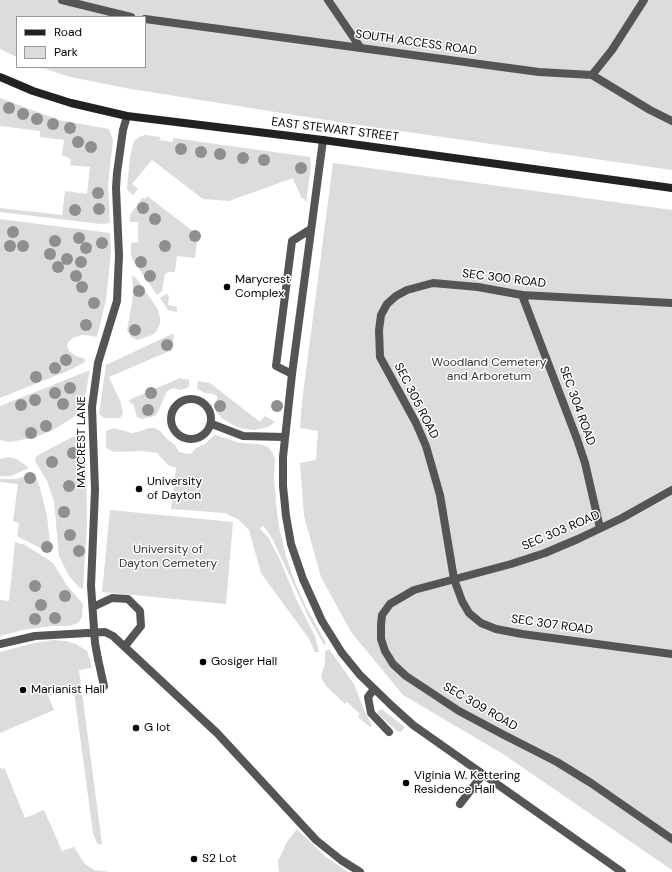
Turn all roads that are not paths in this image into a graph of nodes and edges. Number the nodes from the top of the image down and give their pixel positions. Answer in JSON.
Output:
{"nodes":[{"id":1,"x":62,"y":0,"type":"edge"},
{"id":2,"x":328,"y":0,"type":"edge"},
{"id":3,"x":644,"y":0,"type":"edge"},
{"id":4,"x":128,"y":16,"type":"edge"},
{"id":5,"x":146,"y":19,"type":"edge"},
{"id":6,"x":360,"y":47,"type":"junction"},
{"id":7,"x":592,"y":75,"type":"junction"},
{"id":8,"x":0,"y":77,"type":"edge"},
{"id":9,"x":127,"y":116,"type":"junction"},
{"id":10,"x":672,"y":121,"type":"edge"},
{"id":11,"x":323,"y":140,"type":"junction"},
{"id":12,"x":672,"y":188,"type":"edge"},
{"id":13,"x":311,"y":229,"type":"junction"},
{"id":14,"x":522,"y":295,"type":"junction"},
{"id":15,"x":672,"y":303,"type":"edge"},
{"id":16,"x":387,"y":304,"type":"joint"},
{"id":17,"x":292,"y":374,"type":"junction"},
{"id":18,"x":212,"y":424,"type":"junction"},
{"id":19,"x":284,"y":437,"type":"junction"},
{"id":20,"x":672,"y":490,"type":"edge"},
{"id":21,"x":600,"y":528,"type":"junction"},
{"id":22,"x":454,"y":579,"type":"junction"},
{"id":23,"x":93,"y":607,"type":"junction"},
{"id":24,"x":94,"y":632,"type":"junction"},
{"id":25,"x":0,"y":644,"type":"edge"},
{"id":26,"x":125,"y":646,"type":"junction"},
{"id":27,"x":672,"y":654,"type":"edge"},
{"id":28,"x":104,"y":686,"type":"dead end"},
{"id":29,"x":374,"y":689,"type":"junction"},
{"id":30,"x":389,"y":732,"type":"dead end"},
{"id":31,"x":483,"y":774,"type":"junction"},
{"id":32,"x":460,"y":804,"type":"dead end"},
{"id":33,"x":672,"y":839,"type":"edge"},
{"id":34,"x":360,"y":872,"type":"edge"},
{"id":35,"x":622,"y":872,"type":"edge"}],
"edges":[{"from":1,"to":4,"type":"street"},
{"from":2,"to":6,"type":"street"},
{"from":3,"to":7,"type":"street"},
{"from":5,"to":6,"type":"street","name":"SOUTH ACCESS ROAD"},
{"from":6,"to":7,"type":"street","name":"SOUTH ACCESS ROAD"},
{"from":7,"to":10,"type":"street","name":"SOUTH ACCESS ROAD"},
{"from":8,"to":9,"type":"main road","name":"EAST STEWART STREET"},
{"from":9,"to":11,"type":"main road","name":"EAST STEWART STREET"},
{"from":9,"to":23,"type":"street","name":"MAYCREST LANE"},
{"from":11,"to":12,"type":"main road","name":"EAST STEWART STREET"},
{"from":11,"to":13,"type":"street"},
{"from":13,"to":17,"type":"street"},
{"from":13,"to":17,"type":"street"},
{"from":14,"to":15,"type":"street","name":"SEC 300 ROAD"},
{"from":14,"to":16,"type":"street","name":"SEC 300 ROAD"},
{"from":14,"to":21,"type":"street","name":"SEC 304 ROAD"},
{"from":16,"to":22,"type":"street","name":"SEC 305 ROAD"},
{"from":17,"to":19,"type":"street"},
{"from":18,"to":18,"type":"street"},
{"from":18,"to":19,"type":"street"},
{"from":19,"to":29,"type":"street"},
{"from":20,"to":21,"type":"street","name":"SEC 303 ROAD"},
{"from":21,"to":22,"type":"street","name":"SEC 303 ROAD"},
{"from":22,"to":27,"type":"street","name":"SEC 307 ROAD"},
{"from":22,"to":33,"type":"street","name":"SEC 309 ROAD"},
{"from":23,"to":24,"type":"street","name":"MAYCREST LANE"},
{"from":23,"to":26,"type":"street"},
{"from":24,"to":25,"type":"street"},
{"from":24,"to":26,"type":"street"},
{"from":24,"to":28,"type":"street","name":"MAYCREST LANE"},
{"from":26,"to":34,"type":"street"},
{"from":29,"to":30,"type":"street"},
{"from":29,"to":31,"type":"street"},
{"from":31,"to":32,"type":"street"},
{"from":31,"to":35,"type":"street"}]}
